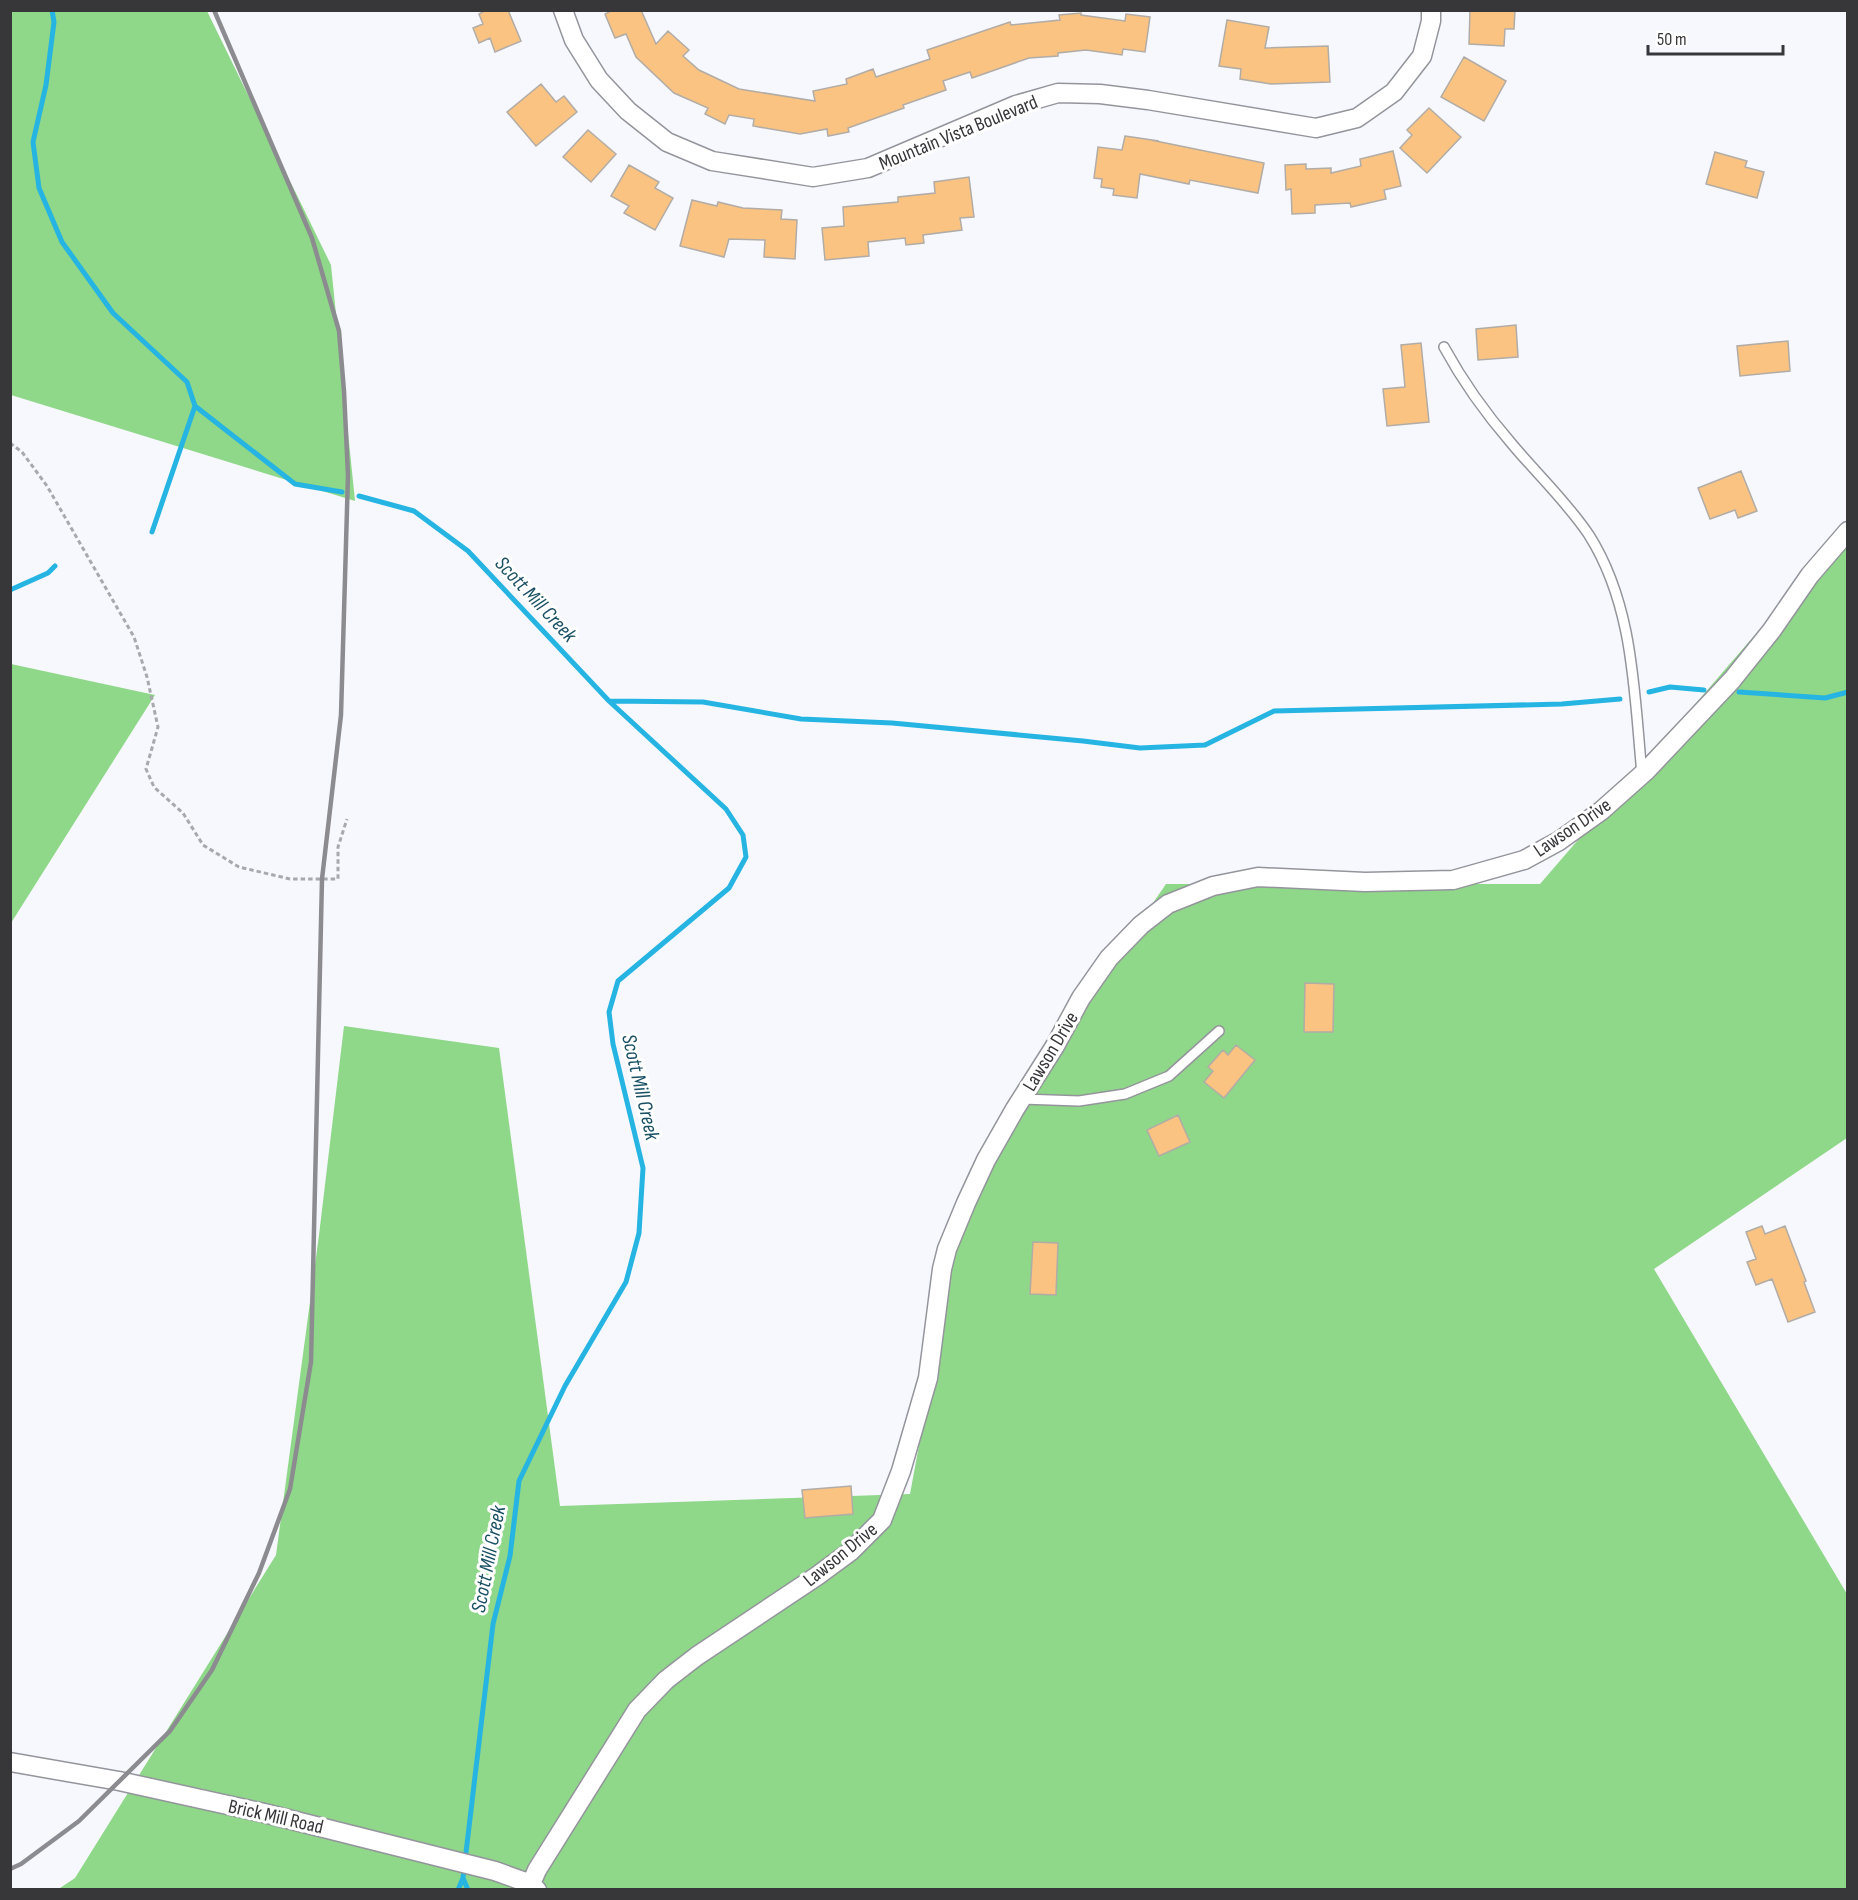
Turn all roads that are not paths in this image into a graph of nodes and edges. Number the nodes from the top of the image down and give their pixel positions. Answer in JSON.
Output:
{"nodes":[{"id":1,"x":562,"y":10,"type":"edge"},
{"id":2,"x":1431,"y":10,"type":"edge"},
{"id":3,"x":1444,"y":347,"type":"dead end"},
{"id":4,"x":1848,"y":531,"type":"edge"},
{"id":5,"x":1642,"y":774,"type":"junction"},
{"id":6,"x":1219,"y":1031,"type":"dead end"},
{"id":7,"x":1022,"y":1099,"type":"junction"},
{"id":8,"x":10,"y":1762,"type":"edge"},
{"id":9,"x":534,"y":1887,"type":"edge"}],
"edges":[{"from":1,"to":2,"type":"street","name":"Mountain Vista Boulevard"},
{"from":3,"to":5,"type":"lane"},
{"from":4,"to":5,"type":"street","name":"Lawson Drive"},
{"from":5,"to":7,"type":"street","name":"Lawson Drive"},
{"from":6,"to":7,"type":"lane"},
{"from":7,"to":9,"type":"street","name":"Lawson Drive"},
{"from":8,"to":9,"type":"street","name":"Brick Mill Road"}]}
